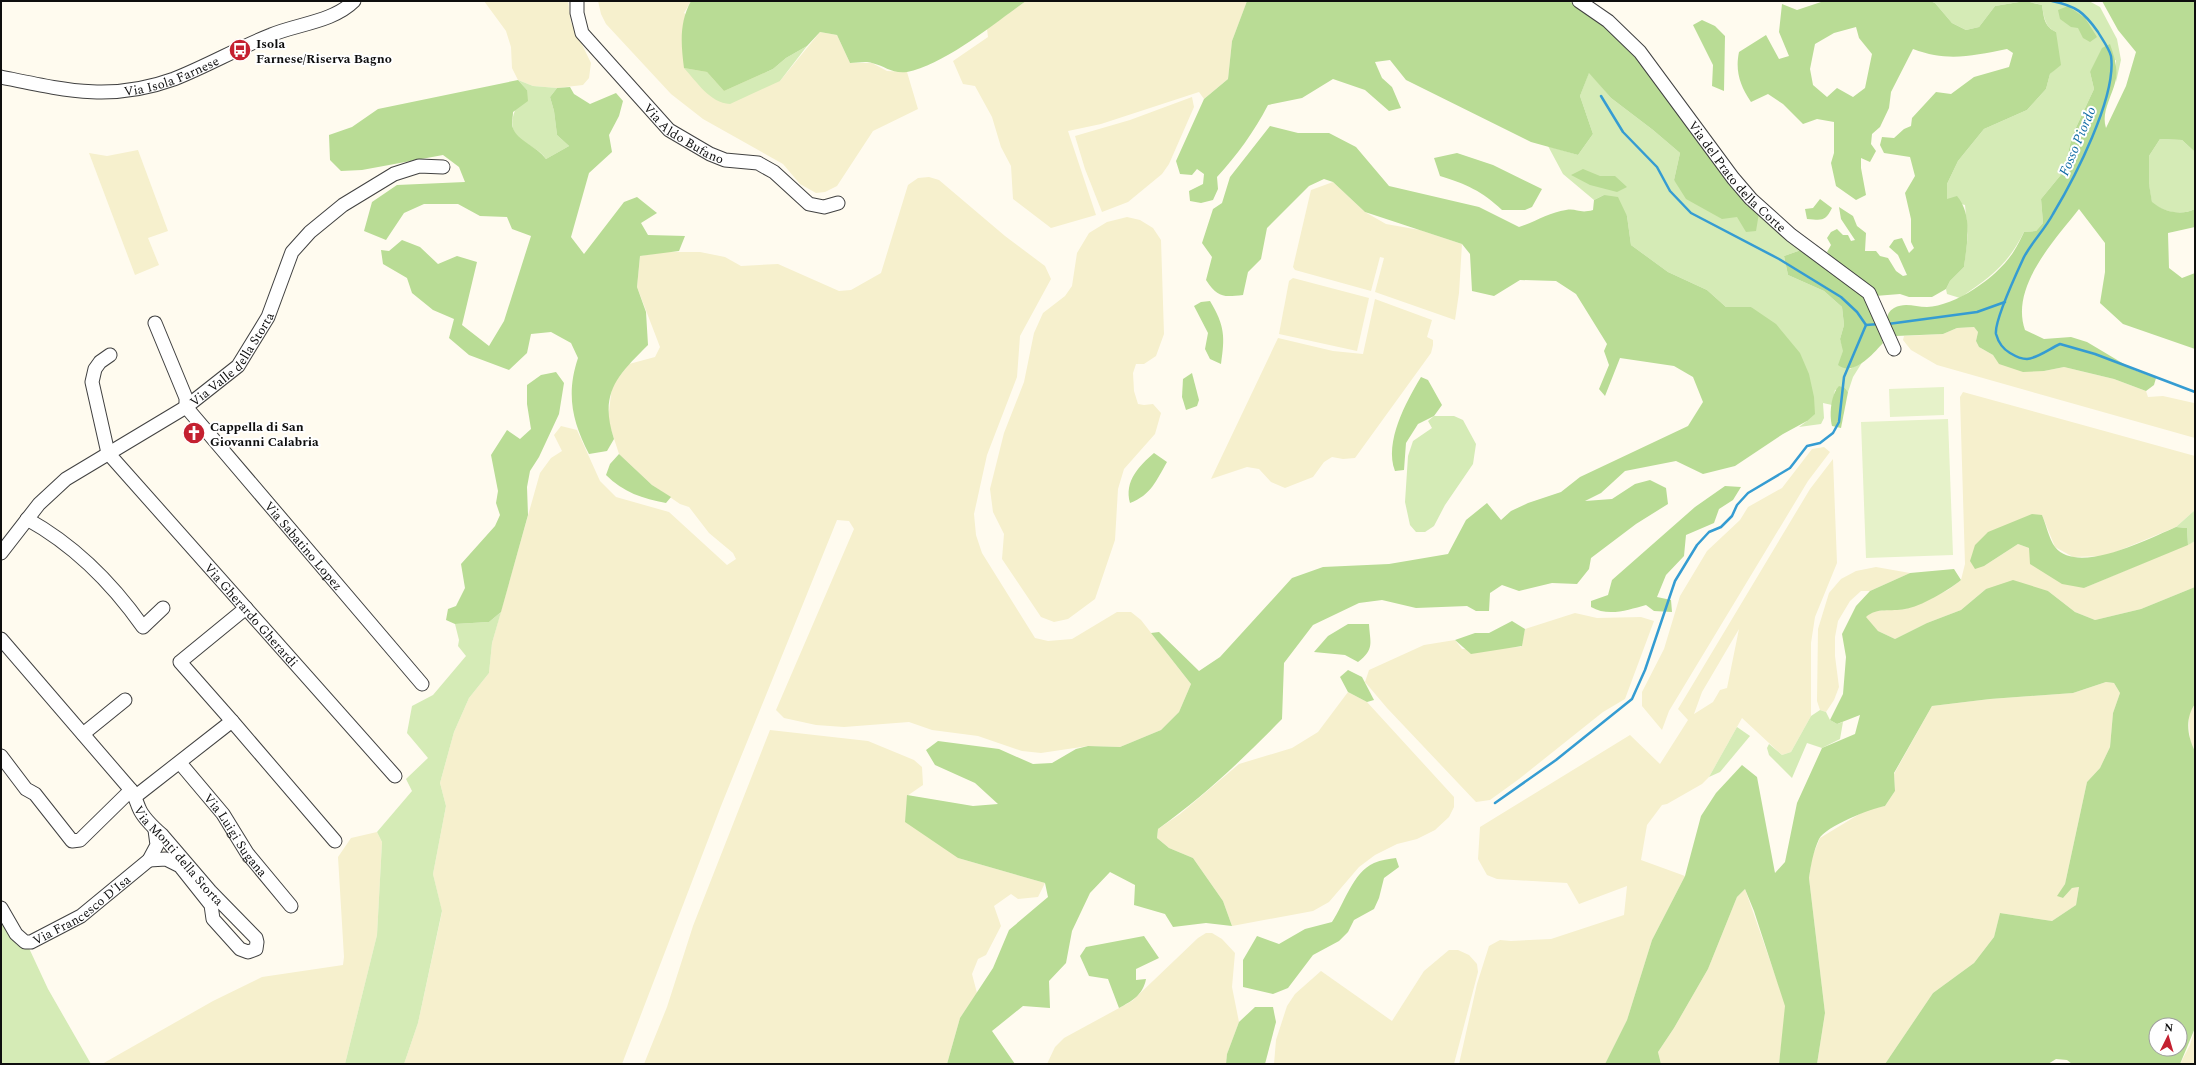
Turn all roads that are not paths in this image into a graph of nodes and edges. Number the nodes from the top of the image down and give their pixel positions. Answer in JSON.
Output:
{"nodes":[{"id":1,"x":354,"y":1,"type":"edge"},
{"id":2,"x":577,"y":1,"type":"edge"},
{"id":3,"x":1579,"y":1,"type":"edge"},
{"id":4,"x":1,"y":77,"type":"edge"},
{"id":5,"x":443,"y":167,"type":"dead end"},
{"id":6,"x":838,"y":203,"type":"dead end"},
{"id":7,"x":155,"y":323,"type":"dead end"},
{"id":8,"x":1894,"y":349,"type":"dead end"},
{"id":9,"x":110,"y":355,"type":"dead end"},
{"id":10,"x":186,"y":407,"type":"junction"},
{"id":11,"x":108,"y":453,"type":"junction"},
{"id":12,"x":27,"y":519,"type":"junction"},
{"id":13,"x":1,"y":553,"type":"edge"},
{"id":14,"x":163,"y":608,"type":"dead end"},
{"id":15,"x":246,"y":608,"type":"junction"},
{"id":16,"x":1,"y":639,"type":"edge"},
{"id":17,"x":422,"y":684,"type":"dead end"},
{"id":18,"x":126,"y":700,"type":"dead end"},
{"id":19,"x":232,"y":721,"type":"junction"},
{"id":20,"x":83,"y":734,"type":"junction"},
{"id":21,"x":1,"y":756,"type":"edge"},
{"id":22,"x":180,"y":763,"type":"junction"},
{"id":23,"x":395,"y":776,"type":"dead end"},
{"id":24,"x":133,"y":793,"type":"junction"},
{"id":25,"x":155,"y":830,"type":"junction"},
{"id":26,"x":335,"y":841,"type":"dead end"},
{"id":27,"x":149,"y":860,"type":"junction"},
{"id":28,"x":291,"y":906,"type":"dead end"},
{"id":29,"x":1,"y":908,"type":"edge"}],
"edges":[{"from":1,"to":4,"type":"street","name":"Via Isola Farnese"},
{"from":2,"to":6,"type":"street","name":"Via Aldo Bufano"},
{"from":3,"to":8,"type":"street","name":"Via del Prato della Corte"},
{"from":5,"to":10,"type":"street","name":"Via Valle della Storta"},
{"from":7,"to":10,"type":"street"},
{"from":9,"to":11,"type":"street"},
{"from":10,"to":11,"type":"street","name":"Via Valle della Storta"},
{"from":10,"to":17,"type":"street","name":"Via Sabatino Lopez"},
{"from":11,"to":12,"type":"street","name":"Via Valle della Storta"},
{"from":11,"to":15,"type":"street","name":"Via Gherardo Gherardi"},
{"from":12,"to":13,"type":"street","name":"Via Valle della Storta"},
{"from":12,"to":14,"type":"street"},
{"from":15,"to":19,"type":"street"},
{"from":15,"to":23,"type":"street","name":"Via Gherardo Gherardi"},
{"from":16,"to":20,"type":"street","name":"Via Monti della Storta"},
{"from":18,"to":20,"type":"street"},
{"from":19,"to":22,"type":"street"},
{"from":19,"to":26,"type":"street"},
{"from":20,"to":24,"type":"street","name":"Via Monti della Storta"},
{"from":21,"to":24,"type":"street"},
{"from":22,"to":24,"type":"street"},
{"from":22,"to":28,"type":"street","name":"Via Luigi Sugana"},
{"from":24,"to":25,"type":"street","name":"Via Monti della Storta"},
{"from":25,"to":27,"type":"street"},
{"from":25,"to":27,"type":"street","name":"Via Monti della Storta"},
{"from":27,"to":29,"type":"street","name":"Via Francesco D'Isa"}]}
